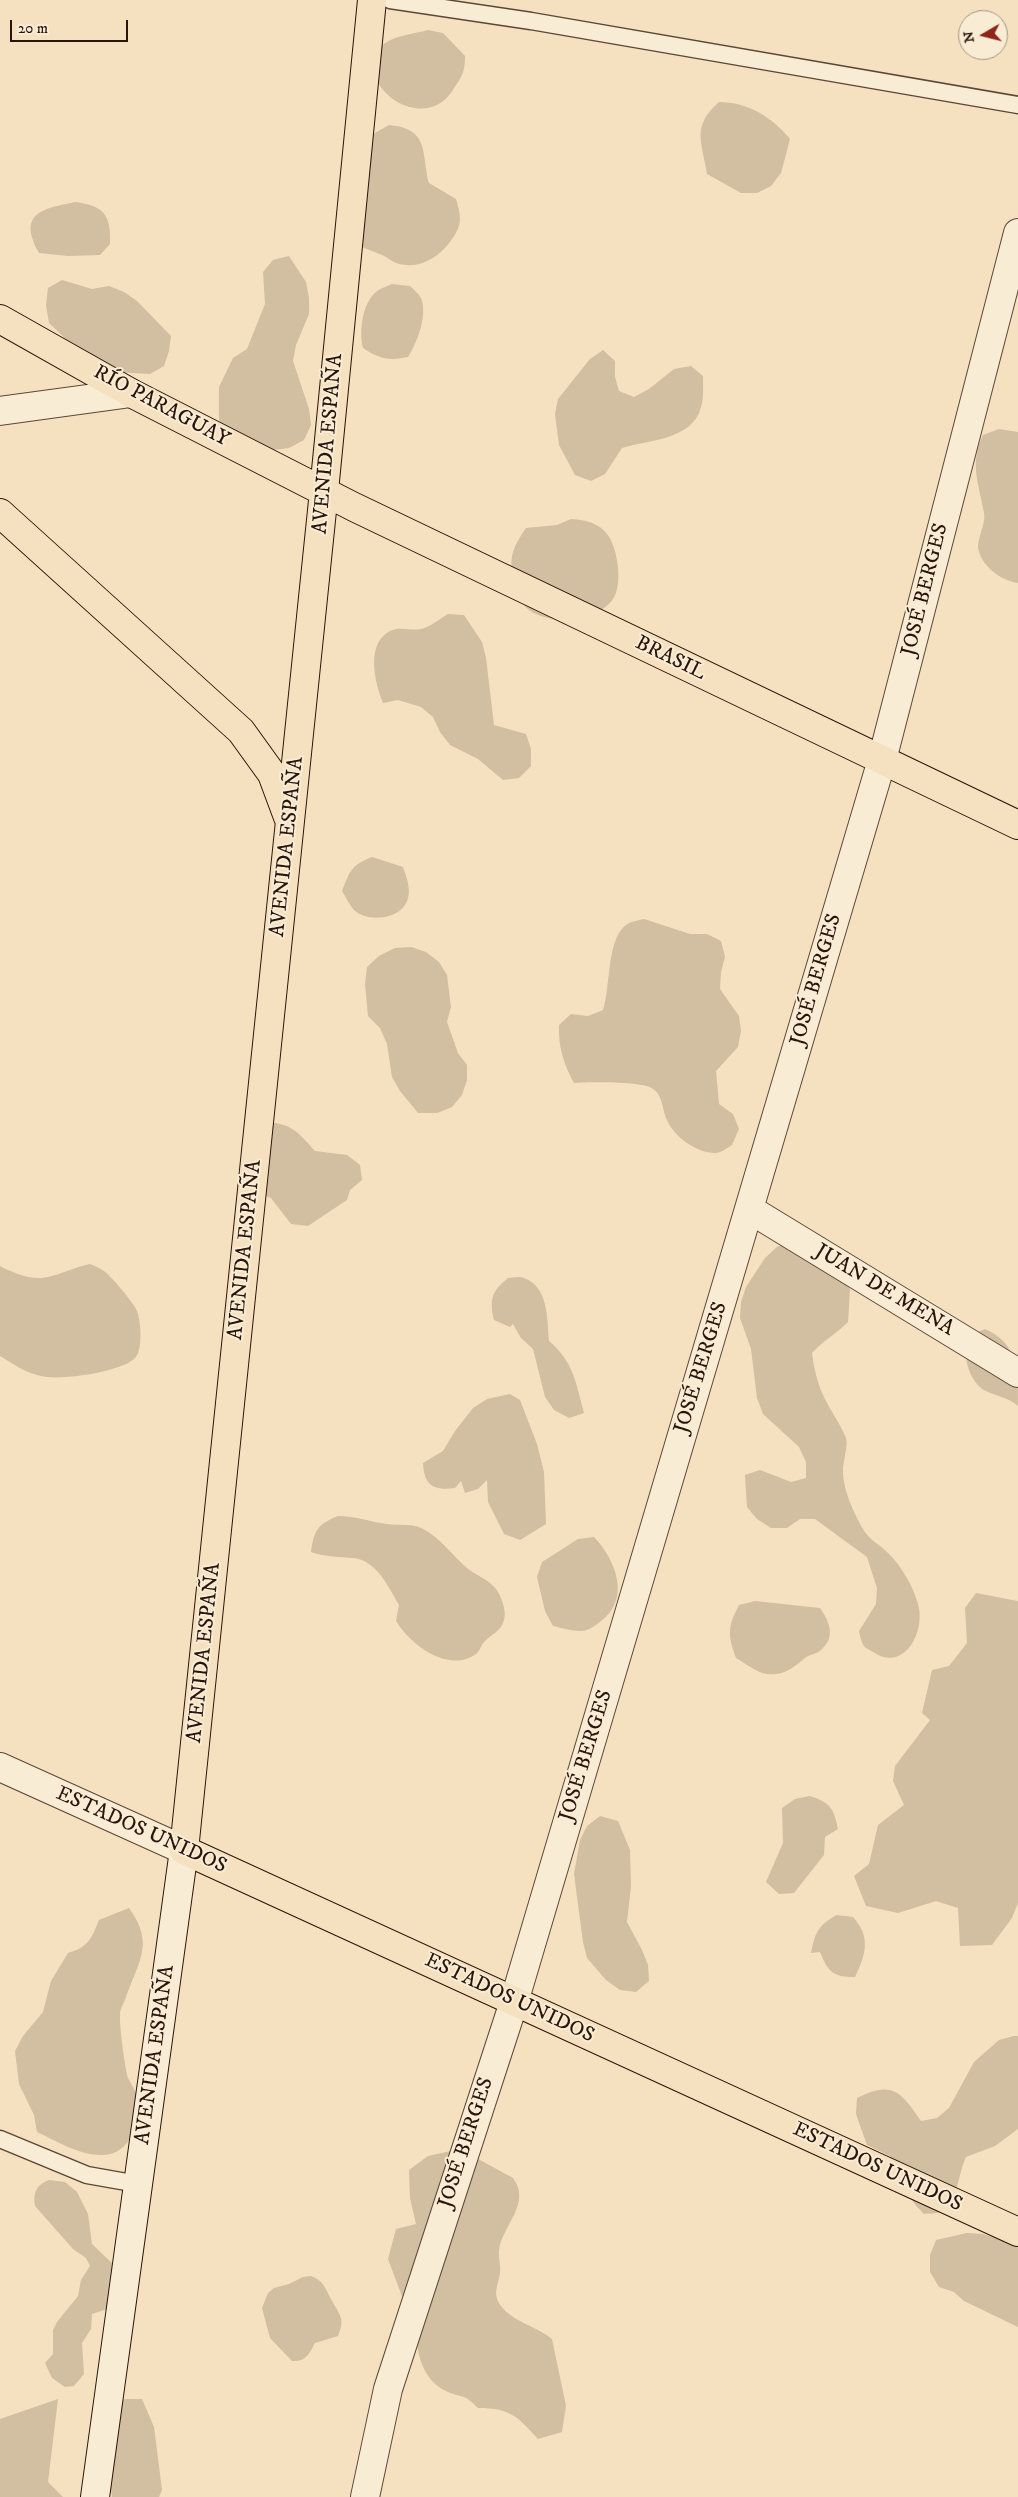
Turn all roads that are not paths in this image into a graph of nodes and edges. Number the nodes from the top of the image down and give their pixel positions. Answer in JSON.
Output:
{"nodes":[{"id":1,"x":372,"y":0,"type":"edge"},
{"id":2,"x":390,"y":0,"type":"edge"},
{"id":3,"x":1018,"y":105,"type":"edge"},
{"id":4,"x":1018,"y":233,"type":"edge"},
{"id":5,"x":0,"y":319,"type":"edge"},
{"id":6,"x":131,"y":393,"type":"junction"},
{"id":7,"x":0,"y":411,"type":"edge"},
{"id":8,"x":324,"y":490,"type":"junction"},
{"id":9,"x":0,"y":513,"type":"edge"},
{"id":10,"x":882,"y":760,"type":"junction"},
{"id":11,"x":290,"y":823,"type":"junction"},
{"id":12,"x":1018,"y":824,"type":"edge"},
{"id":13,"x":749,"y":1208,"type":"junction"},
{"id":14,"x":1018,"y":1373,"type":"edge"},
{"id":15,"x":0,"y":1768,"type":"edge"},
{"id":16,"x":184,"y":1850,"type":"junction"},
{"id":17,"x":514,"y":2002,"type":"junction"},
{"id":18,"x":0,"y":2139,"type":"edge"},
{"id":19,"x":138,"y":2184,"type":"junction"},
{"id":20,"x":1018,"y":2232,"type":"edge"},
{"id":21,"x":95,"y":2497,"type":"edge"},
{"id":22,"x":365,"y":2497,"type":"edge"}],
"edges":[{"from":1,"to":8,"type":"main road","name":"AVENIDA ESPAÑA"},
{"from":2,"to":3,"type":"lane"},
{"from":4,"to":10,"type":"street","name":"JOSÉ BERGES"},
{"from":5,"to":6,"type":"main road","name":"RÍO PARAGUAY"},
{"from":6,"to":7,"type":"street"},
{"from":6,"to":8,"type":"main road","name":"RÍO PARAGUAY"},
{"from":8,"to":10,"type":"main road","name":"BRASIL"},
{"from":8,"to":11,"type":"main road","name":"AVENIDA ESPAÑA"},
{"from":9,"to":11,"type":"main road"},
{"from":10,"to":12,"type":"main road","name":"BRASIL"},
{"from":10,"to":13,"type":"street","name":"JOSÉ BERGES"},
{"from":11,"to":16,"type":"main road","name":"AVENIDA ESPAÑA"},
{"from":13,"to":14,"type":"street","name":"JUAN DE MENA"},
{"from":13,"to":17,"type":"street","name":"JOSÉ BERGES"},
{"from":15,"to":16,"type":"street","name":"ESTADOS UNIDOS"},
{"from":16,"to":17,"type":"main road","name":"ESTADOS UNIDOS"},
{"from":16,"to":19,"type":"street","name":"AVENIDA ESPAÑA"},
{"from":17,"to":20,"type":"main road","name":"ESTADOS UNIDOS"},
{"from":17,"to":22,"type":"street","name":"JOSÉ BERGES"},
{"from":18,"to":19,"type":"lane"},
{"from":19,"to":21,"type":"street","name":"AVENIDA ESPAÑA"}]}
